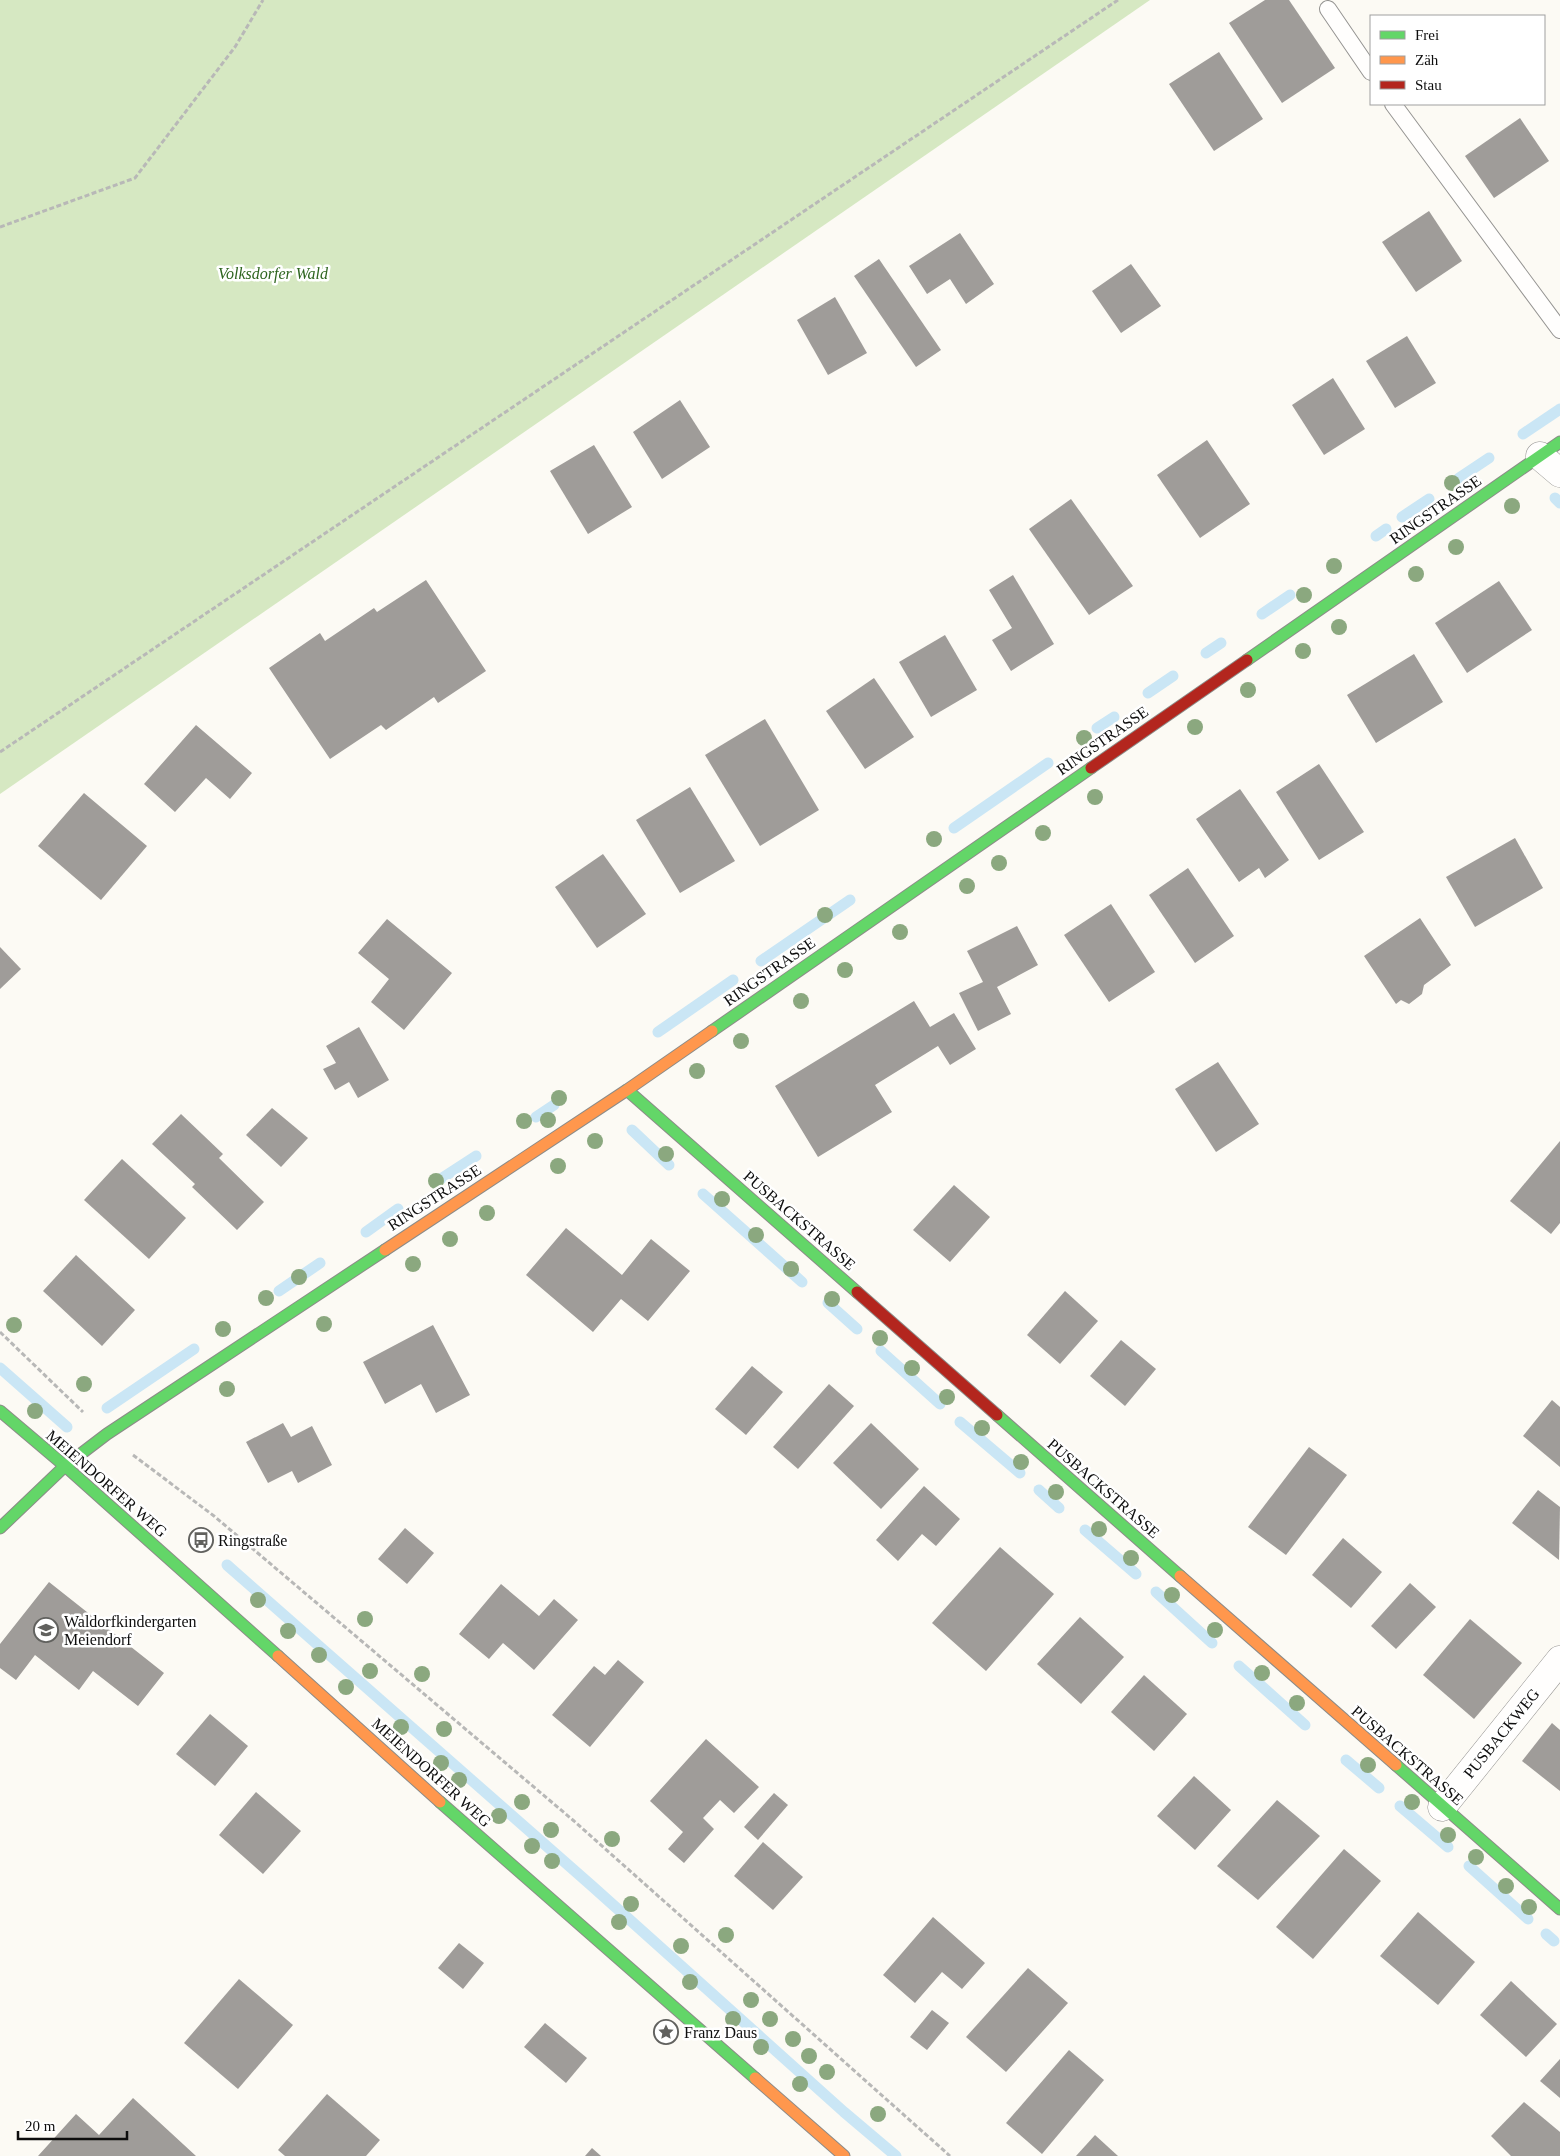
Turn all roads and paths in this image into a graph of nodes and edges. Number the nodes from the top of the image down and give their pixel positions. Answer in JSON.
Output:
{"nodes":[{"id":1,"x":263,"y":0,"type":"edge"},
{"id":2,"x":1118,"y":0,"type":"edge"},
{"id":3,"x":1112,"y":2,"type":"edge"},
{"id":4,"x":1328,"y":9,"type":"dead end"},
{"id":5,"x":1370,"y":71,"type":"edge"},
{"id":6,"x":1394,"y":105,"type":"edge"},
{"id":7,"x":0,"y":227,"type":"edge"},
{"id":8,"x":1560,"y":330,"type":"edge"},
{"id":9,"x":1553,"y":457,"type":"edge"},
{"id":10,"x":0,"y":752,"type":"edge"},
{"id":11,"x":627,"y":1090,"type":"junction"},
{"id":12,"x":0,"y":1332,"type":"edge"},
{"id":13,"x":0,"y":1411,"type":"edge"},
{"id":14,"x":107,"y":1434,"type":"junction"},
{"id":15,"x":65,"y":1466,"type":"junction"},
{"id":16,"x":0,"y":1528,"type":"edge"},
{"id":17,"x":1560,"y":1660,"type":"edge"},
{"id":18,"x":1442,"y":1807,"type":"junction"},
{"id":19,"x":1560,"y":1909,"type":"edge"},
{"id":20,"x":844,"y":2156,"type":"edge"},
{"id":21,"x":950,"y":2156,"type":"edge"}],
"edges":[{"from":1,"to":7,"type":"path"},
{"from":2,"to":3,"type":"path"},
{"from":3,"to":10,"type":"path"},
{"from":4,"to":5,"type":"lane"},
{"from":6,"to":8,"type":"lane"},
{"from":9,"to":11,"type":"street","name":"RINGSTRASSE"},
{"from":11,"to":14,"type":"street","name":"RINGSTRASSE"},
{"from":11,"to":18,"type":"street","name":"PUSBACKSTRASSE"},
{"from":12,"to":14,"type":"path"},
{"from":13,"to":15,"type":"street","name":"MEIENDORFER WEG"},
{"from":14,"to":15,"type":"street","name":"RINGSTRASSE"},
{"from":14,"to":21,"type":"path"},
{"from":15,"to":16,"type":"street","name":"RINGSTRASSE"},
{"from":15,"to":20,"type":"street","name":"MEIENDORFER WEG"},
{"from":17,"to":18,"type":"street","name":"PUSBACKWEG"},
{"from":18,"to":19,"type":"street","name":"PUSBACKSTRASSE"}]}
